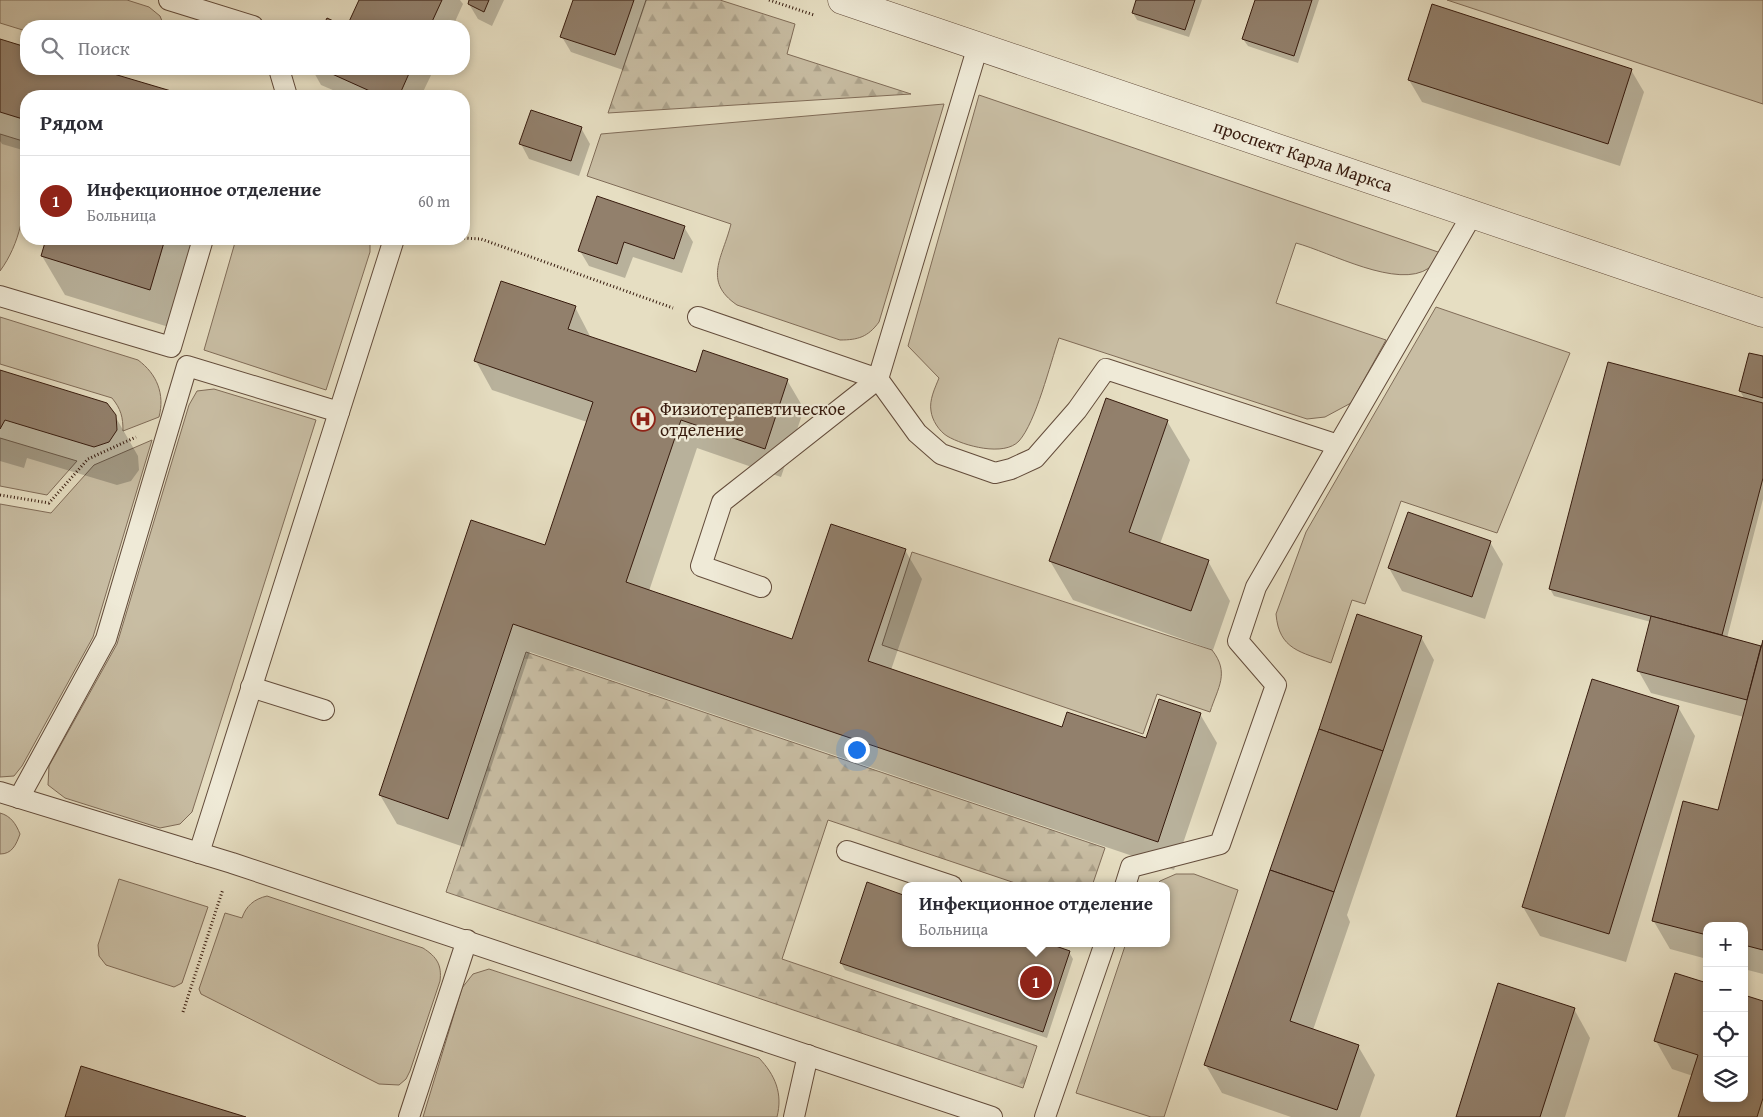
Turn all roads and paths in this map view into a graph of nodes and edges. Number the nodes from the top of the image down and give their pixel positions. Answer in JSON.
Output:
{"nodes":[{"id":1,"x":169,"y":0,"type":"edge"},
{"id":2,"x":842,"y":0,"type":"edge"},
{"id":3,"x":234,"y":20,"type":"edge"},
{"id":4,"x":978,"y":46,"type":"junction"},
{"id":5,"x":281,"y":75,"type":"edge"},
{"id":6,"x":285,"y":90,"type":"edge"},
{"id":7,"x":1473,"y":214,"type":"junction"},
{"id":8,"x":470,"y":238,"type":"edge"},
{"id":9,"x":201,"y":245,"type":"edge"},
{"id":10,"x":392,"y":245,"type":"edge"},
{"id":11,"x":0,"y":296,"type":"edge"},
{"id":12,"x":1763,"y":313,"type":"edge"},
{"id":13,"x":698,"y":317,"type":"joint"},
{"id":14,"x":171,"y":347,"type":"junction"},
{"id":15,"x":187,"y":366,"type":"junction"},
{"id":16,"x":878,"y":379,"type":"junction"},
{"id":17,"x":339,"y":412,"type":"junction"},
{"id":18,"x":171,"y":422,"type":"junction"},
{"id":19,"x":1338,"y":445,"type":"junction"},
{"id":20,"x":0,"y":495,"type":"edge"},
{"id":21,"x":761,"y":587,"type":"dead end"},
{"id":22,"x":251,"y":687,"type":"junction"},
{"id":23,"x":324,"y":710,"type":"dead end"},
{"id":24,"x":9,"y":795,"type":"edge"},
{"id":25,"x":847,"y":851,"type":"dead end"},
{"id":26,"x":199,"y":853,"type":"junction"},
{"id":27,"x":232,"y":863,"type":"junction"},
{"id":28,"x":940,"y":882,"type":"edge"},
{"id":29,"x":1126,"y":882,"type":"edge"},
{"id":30,"x":467,"y":940,"type":"junction"},
{"id":31,"x":1104,"y":947,"type":"edge"},
{"id":32,"x":183,"y":1012,"type":"dead end"},
{"id":33,"x":808,"y":1054,"type":"junction"},
{"id":34,"x":409,"y":1117,"type":"edge"},
{"id":35,"x":794,"y":1117,"type":"edge"},
{"id":36,"x":992,"y":1117,"type":"edge"},
{"id":37,"x":1045,"y":1117,"type":"edge"}],
"edges":[{"from":1,"to":3,"type":"lane"},
{"from":2,"to":4,"type":"street","name":"проспект Карла Маркса"},
{"from":4,"to":7,"type":"street","name":"проспект Карла Маркса"},
{"from":4,"to":16,"type":"lane"},
{"from":5,"to":6,"type":"lane"},
{"from":7,"to":12,"type":"street","name":"проспект Карла Маркса"},
{"from":7,"to":19,"type":"lane"},
{"from":8,"to":13,"type":"path"},
{"from":9,"to":14,"type":"lane"},
{"from":10,"to":17,"type":"lane"},
{"from":11,"to":14,"type":"lane"},
{"from":13,"to":16,"type":"lane"},
{"from":14,"to":15,"type":"lane"},
{"from":15,"to":17,"type":"lane"},
{"from":15,"to":18,"type":"lane"},
{"from":16,"to":19,"type":"lane"},
{"from":16,"to":21,"type":"lane"},
{"from":17,"to":22,"type":"lane"},
{"from":18,"to":20,"type":"path"},
{"from":18,"to":24,"type":"lane"},
{"from":19,"to":29,"type":"lane"},
{"from":22,"to":23,"type":"lane"},
{"from":22,"to":26,"type":"lane"},
{"from":24,"to":26,"type":"lane"},
{"from":25,"to":28,"type":"lane"},
{"from":26,"to":27,"type":"lane"},
{"from":27,"to":30,"type":"lane"},
{"from":27,"to":32,"type":"path"},
{"from":30,"to":33,"type":"lane"},
{"from":30,"to":34,"type":"lane"},
{"from":31,"to":37,"type":"lane"},
{"from":33,"to":35,"type":"lane"},
{"from":33,"to":36,"type":"lane"}]}
